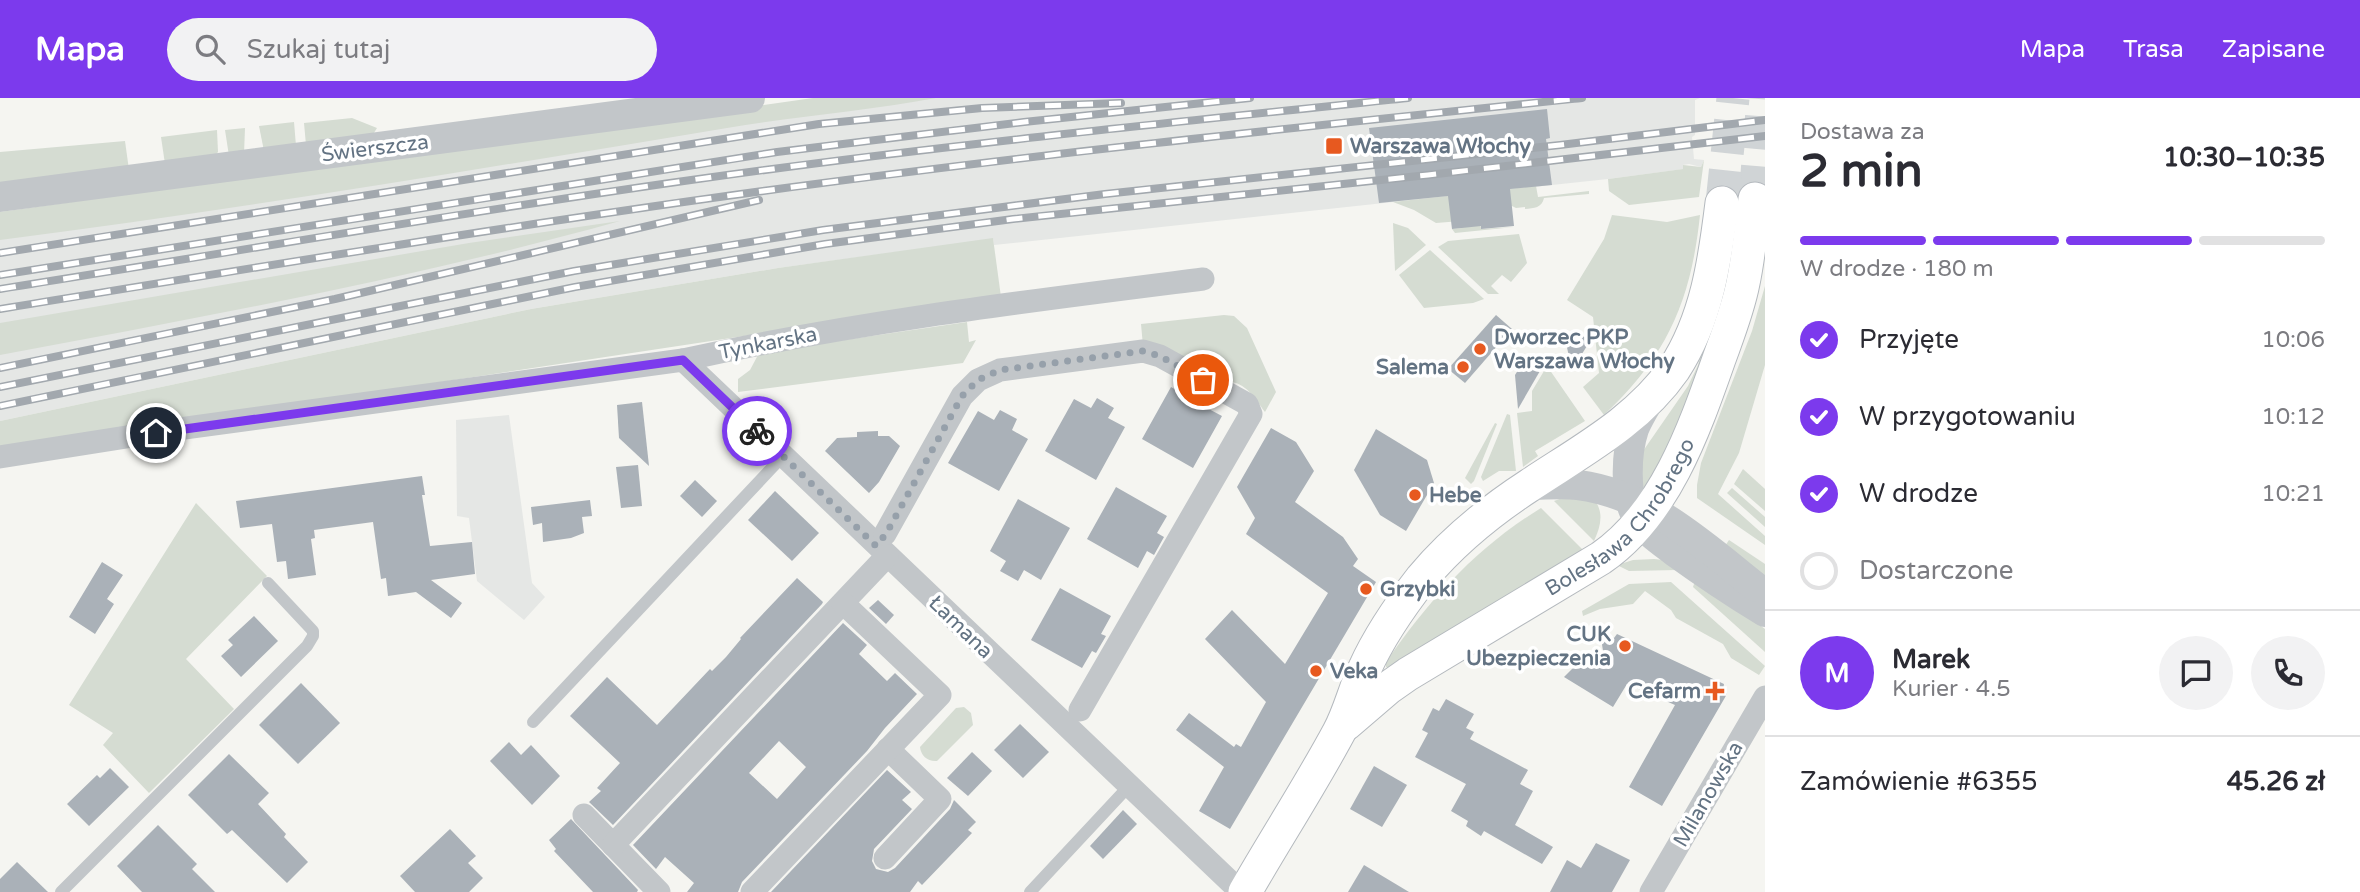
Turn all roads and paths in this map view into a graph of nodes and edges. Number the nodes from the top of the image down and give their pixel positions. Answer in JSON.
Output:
{"nodes":[{"id":1,"x":750,"y":98,"type":"edge"},
{"id":2,"x":0,"y":197,"type":"edge"},
{"id":3,"x":1755,"y":199,"type":"tunnel mouth"},
{"id":4,"x":1722,"y":203,"type":"tunnel mouth"},
{"id":5,"x":1203,"y":279,"type":"dead end"},
{"id":6,"x":683,"y":360,"type":"junction"},
{"id":7,"x":1651,"y":397,"type":"junction"},
{"id":8,"x":783,"y":456,"type":"junction"},
{"id":9,"x":0,"y":457,"type":"edge"},
{"id":10,"x":1529,"y":485,"type":"junction"},
{"id":11,"x":1640,"y":510,"type":"junction"},
{"id":12,"x":883,"y":545,"type":"junction"},
{"id":13,"x":268,"y":583,"type":"dead end"},
{"id":14,"x":1765,"y":594,"type":"edge"},
{"id":15,"x":843,"y":603,"type":"junction"},
{"id":16,"x":1765,"y":612,"type":"edge"},
{"id":17,"x":1765,"y":696,"type":"edge"},
{"id":18,"x":1074,"y":719,"type":"junction"},
{"id":19,"x":533,"y":722,"type":"dead end"},
{"id":20,"x":1341,"y":730,"type":"junction"},
{"id":21,"x":888,"y":749,"type":"junction"},
{"id":22,"x":1129,"y":786,"type":"junction"},
{"id":23,"x":584,"y":815,"type":"dead end"},
{"id":24,"x":613,"y":845,"type":"junction"},
{"id":25,"x":886,"y":859,"type":"dead end"},
{"id":26,"x":61,"y":892,"type":"edge"},
{"id":27,"x":659,"y":892,"type":"edge"},
{"id":28,"x":752,"y":892,"type":"edge"},
{"id":29,"x":1030,"y":892,"type":"edge"},
{"id":30,"x":1243,"y":892,"type":"edge"},
{"id":31,"x":1651,"y":892,"type":"edge"}],
"edges":[{"from":1,"to":2,"type":"street","name":"Świerszcza"},
{"from":3,"to":11,"type":"main road","name":"Bolesława Chrobrego"},
{"from":4,"to":7,"type":"main road","name":"Bolesława Chrobrego"},
{"from":5,"to":6,"type":"street","name":"Tynkarska"},
{"from":6,"to":8,"type":"street","name":"Łamana"},
{"from":6,"to":9,"type":"street","name":"Tynkarska"},
{"from":7,"to":10,"type":"main road","name":"Bolesława Chrobrego"},
{"from":7,"to":11,"type":"street"},
{"from":8,"to":12,"type":"street","name":"Łamana"},
{"from":8,"to":19,"type":"lane"},
{"from":10,"to":11,"type":"street"},
{"from":10,"to":20,"type":"main road","name":"Bolesława Chrobrego"},
{"from":11,"to":14,"type":"street"},
{"from":11,"to":16,"type":"street"},
{"from":11,"to":20,"type":"main road","name":"Bolesława Chrobrego"},
{"from":12,"to":15,"type":"street"},
{"from":12,"to":18,"type":"street","name":"Łamana"},
{"from":12,"to":18,"type":"street"},
{"from":13,"to":26,"type":"lane"},
{"from":15,"to":21,"type":"street"},
{"from":15,"to":24,"type":"street"},
{"from":17,"to":31,"type":"street","name":"Milanowska"},
{"from":18,"to":22,"type":"street","name":"Łamana"},
{"from":20,"to":30,"type":"main road","name":"Bolesława Chrobrego"},
{"from":21,"to":25,"type":"street"},
{"from":21,"to":28,"type":"street"},
{"from":22,"to":29,"type":"lane"},
{"from":22,"to":30,"type":"street","name":"Łamana"},
{"from":23,"to":24,"type":"street"},
{"from":24,"to":27,"type":"street"}]}
